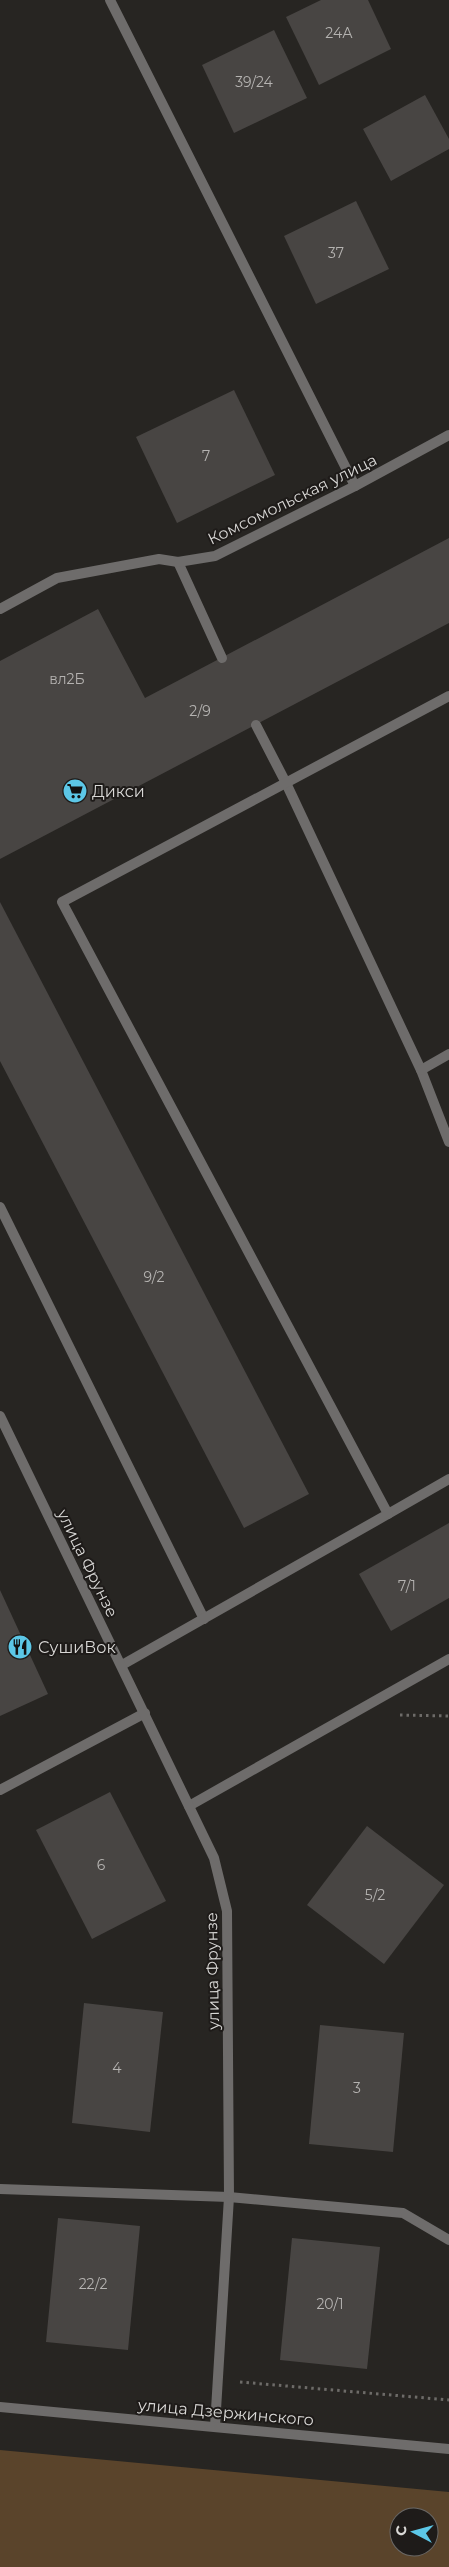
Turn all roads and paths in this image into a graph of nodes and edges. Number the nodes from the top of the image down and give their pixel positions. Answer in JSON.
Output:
{"nodes":[{"id":1,"x":110,"y":0,"type":"edge"},
{"id":2,"x":449,"y":435,"type":"edge"},
{"id":3,"x":355,"y":486,"type":"junction"},
{"id":4,"x":178,"y":562,"type":"junction"},
{"id":5,"x":0,"y":609,"type":"edge"},
{"id":6,"x":222,"y":658,"type":"dead end"},
{"id":7,"x":449,"y":696,"type":"edge"},
{"id":8,"x":256,"y":725,"type":"dead end"},
{"id":9,"x":286,"y":783,"type":"junction"},
{"id":10,"x":449,"y":1054,"type":"edge"},
{"id":11,"x":420,"y":1070,"type":"junction"},
{"id":12,"x":449,"y":1142,"type":"edge"},
{"id":13,"x":0,"y":1207,"type":"edge"},
{"id":14,"x":0,"y":1416,"type":"edge"},
{"id":15,"x":449,"y":1479,"type":"edge"},
{"id":16,"x":388,"y":1514,"type":"junction"},
{"id":17,"x":204,"y":1619,"type":"junction"},
{"id":18,"x":449,"y":1659,"type":"edge"},
{"id":19,"x":122,"y":1665,"type":"junction"},
{"id":20,"x":145,"y":1713,"type":"junction"},
{"id":21,"x":0,"y":1790,"type":"edge"},
{"id":22,"x":189,"y":1806,"type":"junction"},
{"id":23,"x":0,"y":2190,"type":"edge"},
{"id":24,"x":230,"y":2197,"type":"junction"},
{"id":25,"x":449,"y":2240,"type":"edge"},
{"id":26,"x":218,"y":2380,"type":"junction"},
{"id":27,"x":449,"y":2400,"type":"edge"},
{"id":28,"x":0,"y":2407,"type":"edge"},
{"id":29,"x":215,"y":2426,"type":"junction"},
{"id":30,"x":449,"y":2449,"type":"edge"}],
"edges":[{"from":1,"to":3,"type":"street"},
{"from":2,"to":3,"type":"street","name":"Комсомольская улица"},
{"from":3,"to":4,"type":"street","name":"Комсомольская улица"},
{"from":4,"to":5,"type":"street","name":"Комсомольская улица"},
{"from":4,"to":6,"type":"street"},
{"from":7,"to":9,"type":"street"},
{"from":8,"to":9,"type":"street"},
{"from":9,"to":11,"type":"street"},
{"from":9,"to":16,"type":"street"},
{"from":10,"to":11,"type":"street"},
{"from":11,"to":12,"type":"street"},
{"from":13,"to":17,"type":"street"},
{"from":14,"to":19,"type":"street","name":"улица Фрунзе"},
{"from":15,"to":16,"type":"street"},
{"from":16,"to":17,"type":"street"},
{"from":17,"to":19,"type":"street"},
{"from":18,"to":22,"type":"street"},
{"from":19,"to":20,"type":"street","name":"улица Фрунзе"},
{"from":20,"to":21,"type":"street"},
{"from":20,"to":22,"type":"street","name":"улица Фрунзе"},
{"from":22,"to":24,"type":"street","name":"улица Фрунзе"},
{"from":23,"to":24,"type":"street"},
{"from":24,"to":25,"type":"street"},
{"from":24,"to":26,"type":"street","name":"улица Фрунзе"},
{"from":26,"to":27,"type":"path"},
{"from":26,"to":29,"type":"street","name":"улица Фрунзе"},
{"from":28,"to":29,"type":"street","name":"улица Дзержинского"},
{"from":29,"to":30,"type":"street","name":"улица Дзержинского"}]}
